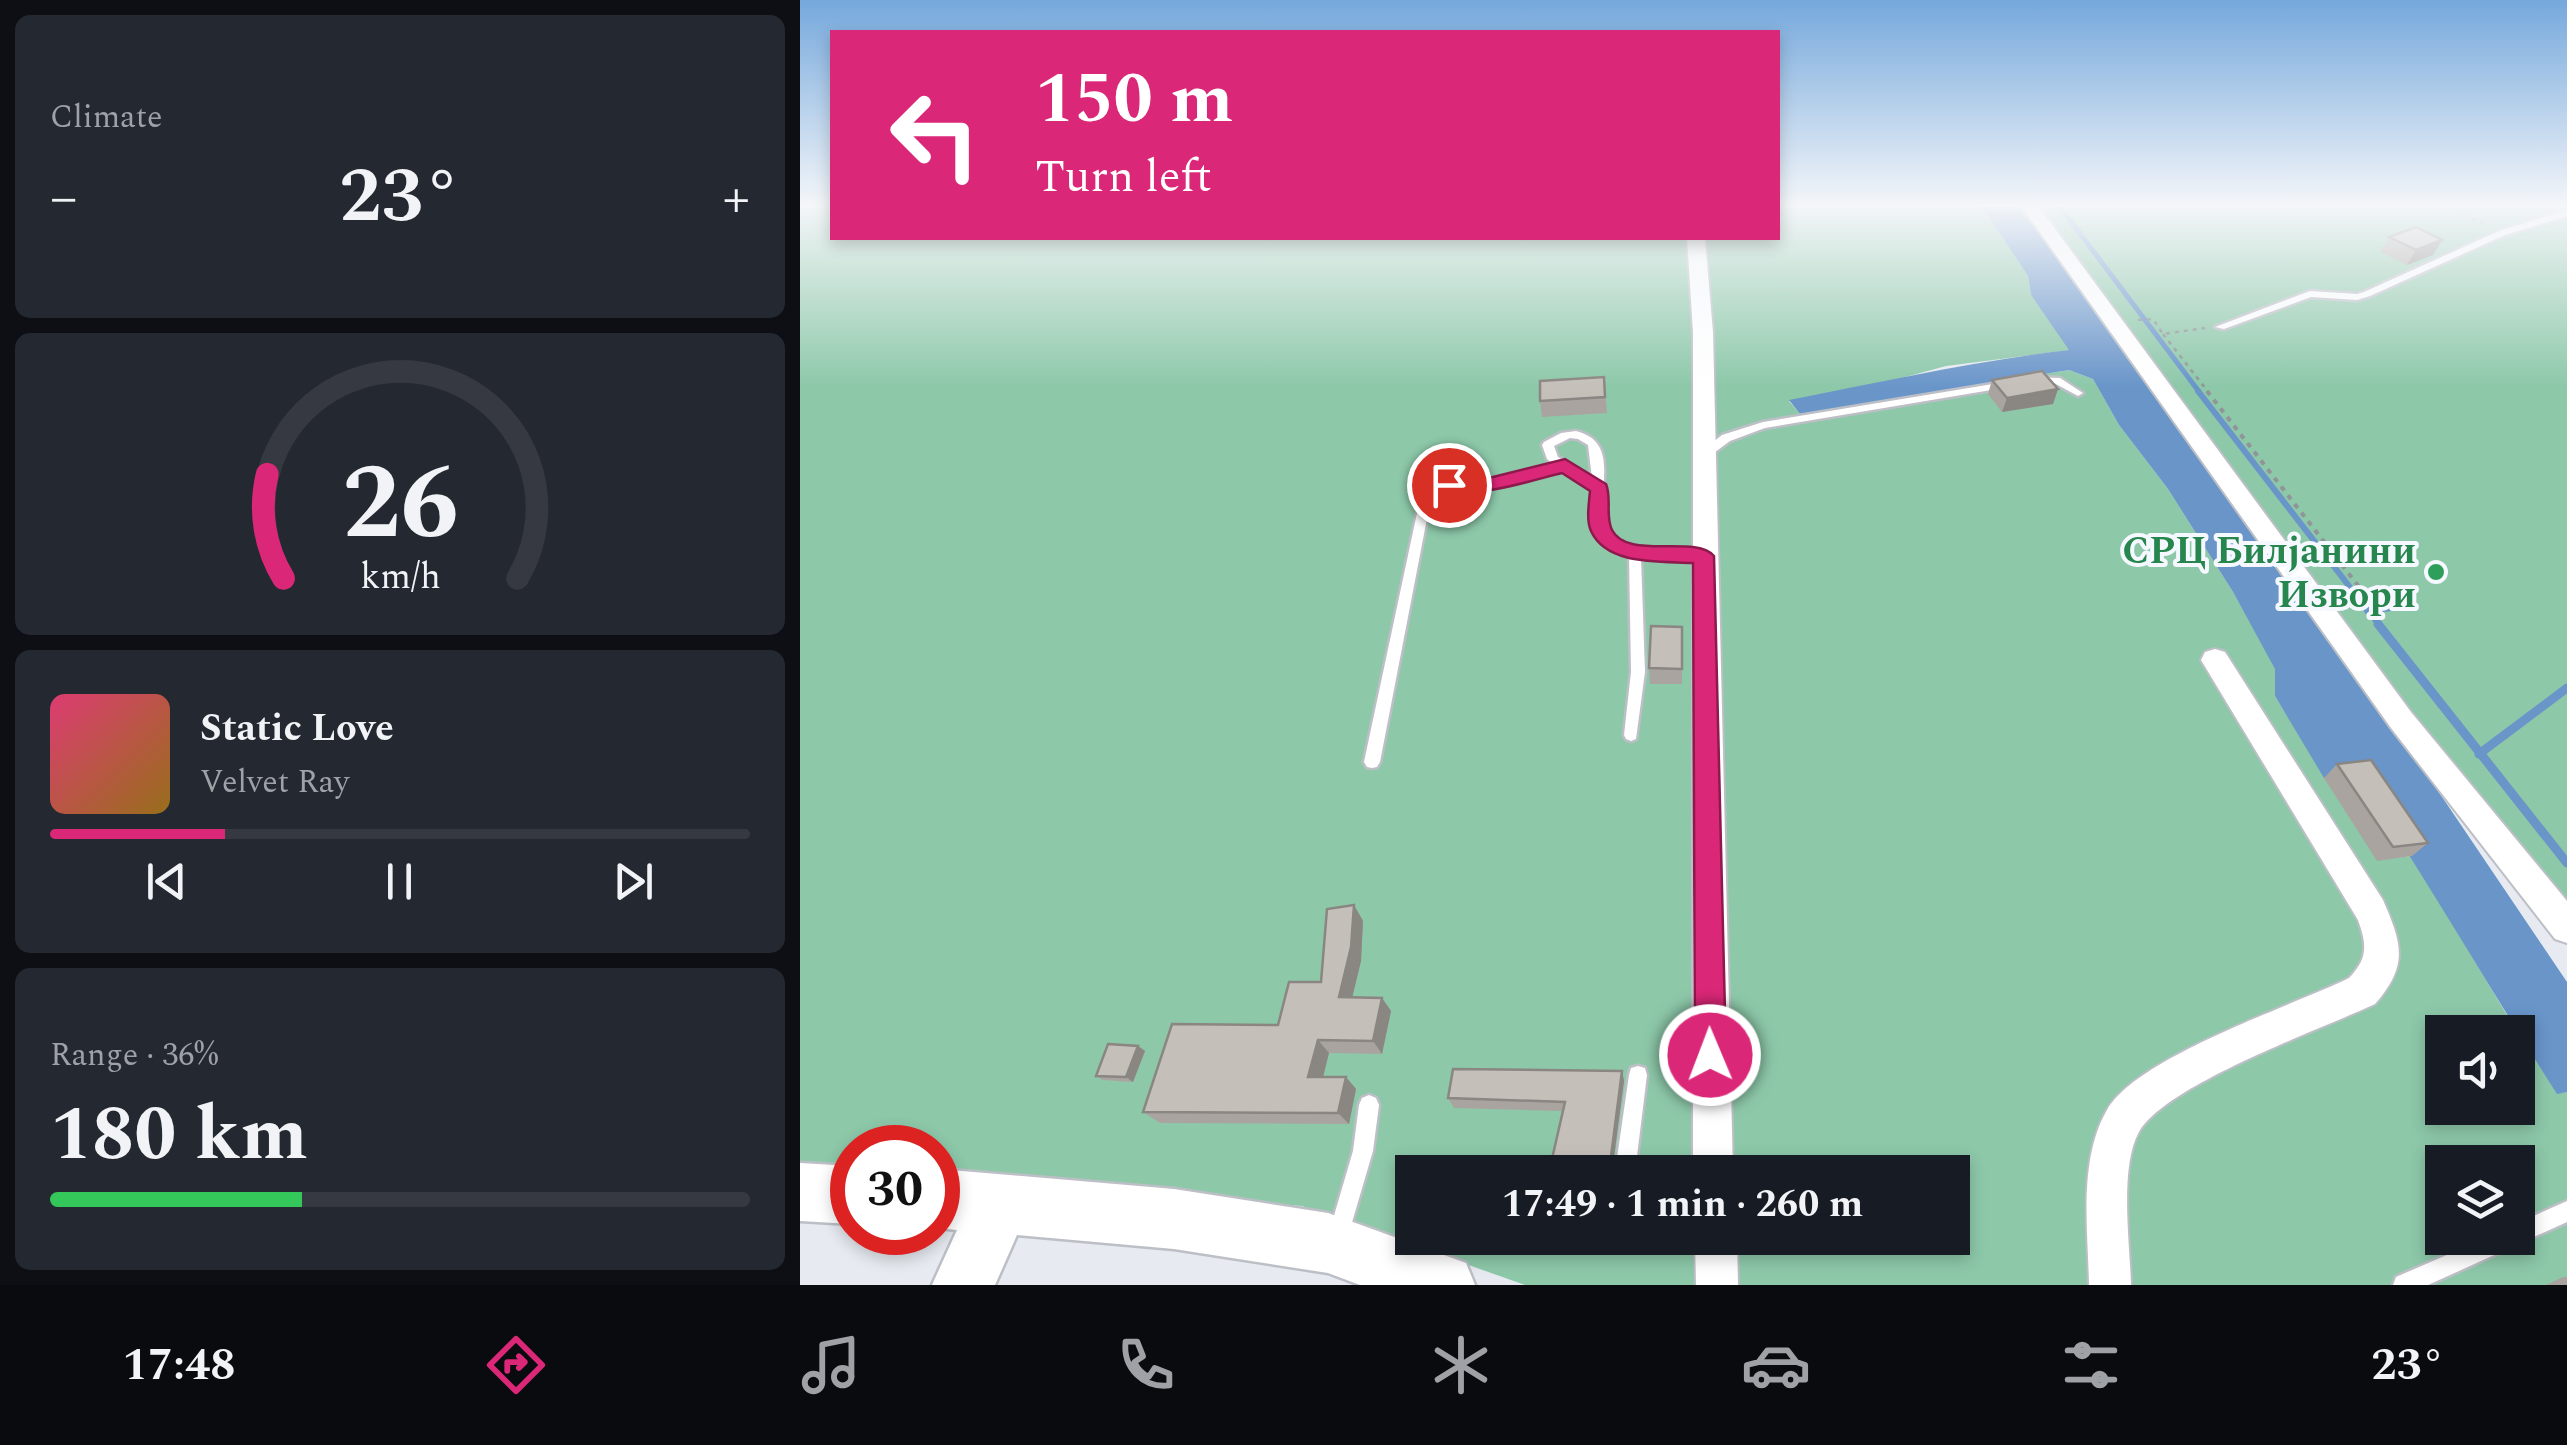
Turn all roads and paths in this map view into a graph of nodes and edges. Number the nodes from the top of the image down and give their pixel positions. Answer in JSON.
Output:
{"nodes":[{"id":1,"x":1698,"y":267,"type":"edge"},
{"id":2,"x":2073,"y":267,"type":"edge"},
{"id":3,"x":2427,"y":267,"type":"edge"},
{"id":4,"x":2138,"y":320,"type":"dead end"},
{"id":5,"x":2220,"y":327,"type":"joint"},
{"id":6,"x":2163,"y":334,"type":"junction"},
{"id":7,"x":2078,"y":392,"type":"dead end"},
{"id":8,"x":1703,"y":456,"type":"junction"},
{"id":9,"x":1565,"y":466,"type":"junction"},
{"id":10,"x":1600,"y":488,"type":"junction"},
{"id":11,"x":2330,"y":549,"type":"junction"},
{"id":12,"x":2311,"y":551,"type":"dead end"},
{"id":13,"x":1635,"y":552,"type":"junction"},
{"id":14,"x":1703,"y":556,"type":"junction"},
{"id":15,"x":2363,"y":592,"type":"dead end"},
{"id":16,"x":2215,"y":660,"type":"dead end"},
{"id":17,"x":1631,"y":735,"type":"dead end"},
{"id":18,"x":1372,"y":762,"type":"dead end"},
{"id":19,"x":2567,"y":927,"type":"edge"},
{"id":20,"x":1638,"y":1075,"type":"dead end"},
{"id":21,"x":1369,"y":1104,"type":"dead end"},
{"id":22,"x":1628,"y":1155,"type":"edge"},
{"id":23,"x":1713,"y":1155,"type":"edge"},
{"id":24,"x":800,"y":1192,"type":"edge"},
{"id":25,"x":830,"y":1194,"type":"edge"},
{"id":26,"x":960,"y":1200,"type":"edge"},
{"id":27,"x":1002,"y":1202,"type":"junction"},
{"id":28,"x":2567,"y":1211,"type":"edge"},
{"id":29,"x":2535,"y":1226,"type":"edge"},
{"id":30,"x":1335,"y":1246,"type":"junction"},
{"id":31,"x":1712,"y":1255,"type":"edge"},
{"id":32,"x":2471,"y":1255,"type":"edge"},
{"id":33,"x":963,"y":1285,"type":"edge"},
{"id":34,"x":1444,"y":1285,"type":"edge"},
{"id":35,"x":1717,"y":1285,"type":"edge"},
{"id":36,"x":2110,"y":1285,"type":"edge"},
{"id":37,"x":2404,"y":1285,"type":"edge"}],
"edges":[{"from":1,"to":8,"type":"street"},
{"from":2,"to":19,"type":"street"},
{"from":3,"to":5,"type":"lane"},
{"from":4,"to":6,"type":"path"},
{"from":5,"to":6,"type":"path"},
{"from":6,"to":11,"type":"path"},
{"from":7,"to":8,"type":"lane"},
{"from":8,"to":14,"type":"street"},
{"from":9,"to":10,"type":"lane"},
{"from":9,"to":10,"type":"lane"},
{"from":9,"to":18,"type":"lane"},
{"from":10,"to":13,"type":"lane"},
{"from":11,"to":12,"type":"path"},
{"from":11,"to":15,"type":"path"},
{"from":13,"to":14,"type":"lane"},
{"from":13,"to":17,"type":"lane"},
{"from":14,"to":23,"type":"street"},
{"from":16,"to":36,"type":"street"},
{"from":20,"to":22,"type":"lane"},
{"from":21,"to":30,"type":"lane"},
{"from":24,"to":25,"type":"main road"},
{"from":26,"to":27,"type":"main road"},
{"from":27,"to":30,"type":"main road"},
{"from":27,"to":33,"type":"main road"},
{"from":28,"to":29,"type":"lane"},
{"from":30,"to":34,"type":"main road"},
{"from":31,"to":35,"type":"street"},
{"from":32,"to":37,"type":"lane"}]}
